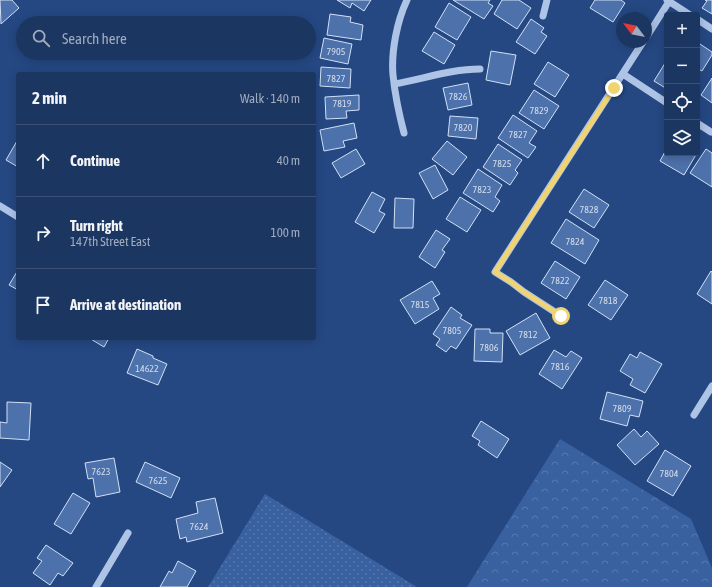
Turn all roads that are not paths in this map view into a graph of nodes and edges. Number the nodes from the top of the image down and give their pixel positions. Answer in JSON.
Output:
{"nodes":[{"id":1,"x":407,"y":0,"type":"edge"},
{"id":2,"x":547,"y":0,"type":"edge"},
{"id":3,"x":669,"y":1,"type":"edge"},
{"id":4,"x":686,"y":12,"type":"edge"},
{"id":5,"x":543,"y":16,"type":"dead end"},
{"id":6,"x":700,"y":21,"type":"edge"},
{"id":7,"x":652,"y":28,"type":"edge"},
{"id":8,"x":712,"y":29,"type":"edge"},
{"id":9,"x":639,"y":48,"type":"edge"},
{"id":10,"x":480,"y":69,"type":"dead end"},
{"id":11,"x":622,"y":74,"type":"junction"},
{"id":12,"x":394,"y":84,"type":"junction"},
{"id":13,"x":664,"y":101,"type":"edge"},
{"id":14,"x":700,"y":125,"type":"edge"},
{"id":15,"x":711,"y":132,"type":"dead end"},
{"id":16,"x":404,"y":133,"type":"dead end"},
{"id":17,"x":0,"y":206,"type":"edge"},
{"id":18,"x":16,"y":216,"type":"edge"},
{"id":19,"x":561,"y":316,"type":"dead end"},
{"id":20,"x":712,"y":386,"type":"edge"},
{"id":21,"x":694,"y":415,"type":"dead end"},
{"id":22,"x":128,"y":533,"type":"dead end"},
{"id":23,"x":96,"y":587,"type":"edge"}],
"edges":[{"from":1,"to":12,"type":"street"},
{"from":2,"to":5,"type":"street"},
{"from":3,"to":4,"type":"street"},
{"from":3,"to":7,"type":"street"},
{"from":6,"to":8,"type":"street"},
{"from":9,"to":11,"type":"street"},
{"from":10,"to":12,"type":"street"},
{"from":11,"to":13,"type":"street"},
{"from":11,"to":19,"type":"street"},
{"from":12,"to":16,"type":"street"},
{"from":14,"to":15,"type":"street"},
{"from":17,"to":18,"type":"street"},
{"from":20,"to":21,"type":"street"},
{"from":22,"to":23,"type":"street"}]}
